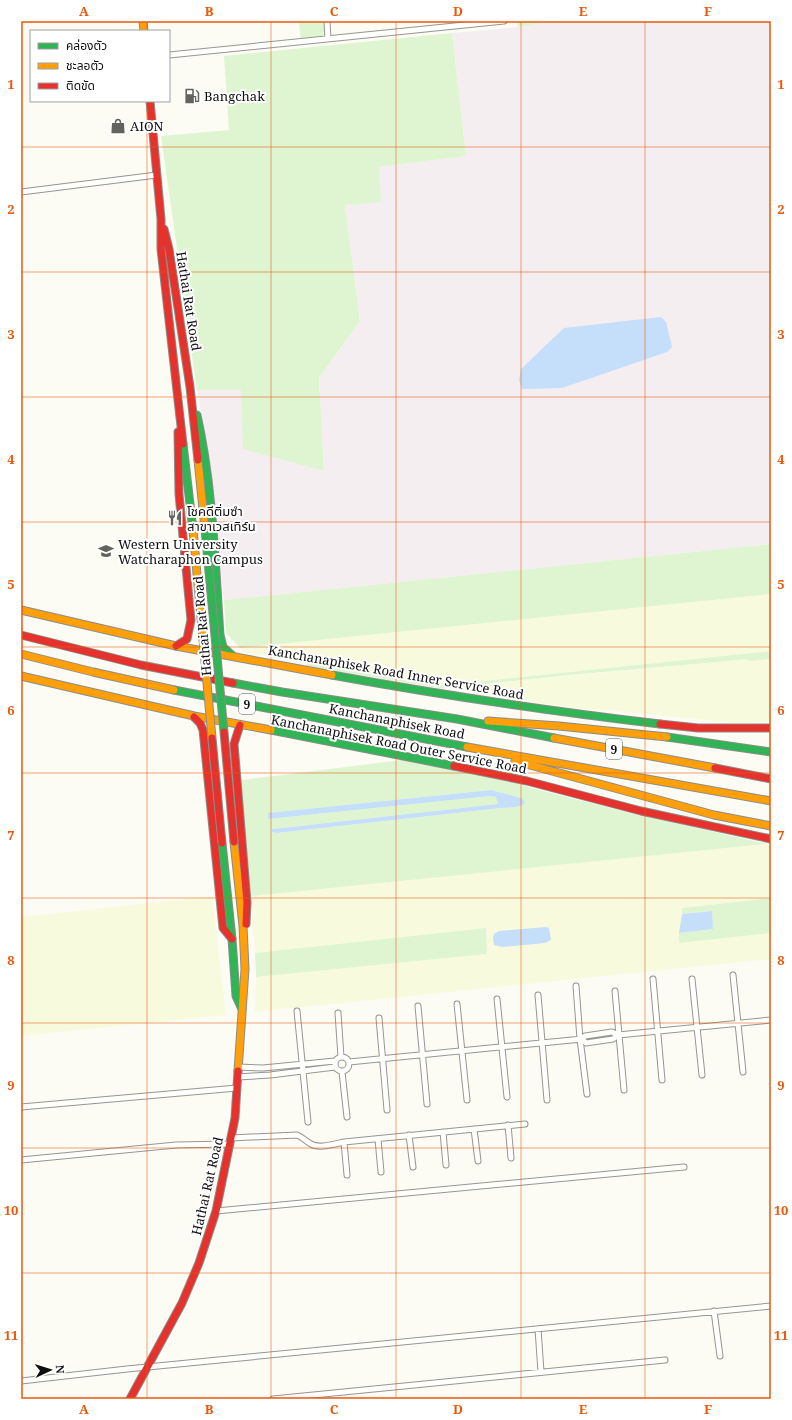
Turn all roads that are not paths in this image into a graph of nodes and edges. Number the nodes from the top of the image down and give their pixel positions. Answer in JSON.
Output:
{"nodes":[{"id":1,"x":326,"y":21,"type":"edge"},
{"id":2,"x":504,"y":21,"type":"edge"},
{"id":3,"x":328,"y":39,"type":"junction"},
{"id":4,"x":170,"y":55,"type":"edge"},
{"id":5,"x":150,"y":102,"type":"edge"},
{"id":6,"x":157,"y":175,"type":"junction"},
{"id":7,"x":21,"y":192,"type":"edge"},
{"id":8,"x":161,"y":219,"type":"junction"},
{"id":9,"x":190,"y":387,"type":"junction"},
{"id":10,"x":177,"y":388,"type":"junction"},
{"id":11,"x":21,"y":610,"type":"edge"},
{"id":12,"x":21,"y":635,"type":"edge"},
{"id":13,"x":176,"y":646,"type":"junction"},
{"id":14,"x":21,"y":654,"type":"edge"},
{"id":15,"x":233,"y":657,"type":"junction"},
{"id":16,"x":21,"y":676,"type":"edge"},
{"id":17,"x":194,"y":716,"type":"junction"},
{"id":18,"x":457,"y":719,"type":"junction"},
{"id":19,"x":240,"y":726,"type":"junction"},
{"id":20,"x":771,"y":728,"type":"edge"},
{"id":21,"x":474,"y":749,"type":"junction"},
{"id":22,"x":771,"y":752,"type":"edge"},
{"id":23,"x":234,"y":755,"type":"junction"},
{"id":24,"x":205,"y":757,"type":"junction"},
{"id":25,"x":771,"y":779,"type":"edge"},
{"id":26,"x":771,"y":801,"type":"edge"},
{"id":27,"x":771,"y":826,"type":"edge"},
{"id":28,"x":771,"y":839,"type":"edge"},
{"id":29,"x":232,"y":940,"type":"junction"},
{"id":30,"x":244,"y":941,"type":"junction"},
{"id":31,"x":734,"y":975,"type":"dead end"},
{"id":32,"x":653,"y":979,"type":"dead end"},
{"id":33,"x":692,"y":979,"type":"dead end"},
{"id":34,"x":576,"y":986,"type":"dead end"},
{"id":35,"x":614,"y":991,"type":"dead end"},
{"id":36,"x":538,"y":995,"type":"dead end"},
{"id":37,"x":498,"y":999,"type":"dead end"},
{"id":38,"x":457,"y":1004,"type":"dead end"},
{"id":39,"x":418,"y":1006,"type":"dead end"},
{"id":40,"x":242,"y":1009,"type":"junction"},
{"id":41,"x":296,"y":1011,"type":"dead end"},
{"id":42,"x":338,"y":1013,"type":"dead end"},
{"id":43,"x":380,"y":1018,"type":"dead end"},
{"id":44,"x":771,"y":1020,"type":"edge"},
{"id":45,"x":739,"y":1023,"type":"junction"},
{"id":46,"x":698,"y":1027,"type":"junction"},
{"id":47,"x":657,"y":1031,"type":"junction"},
{"id":48,"x":619,"y":1035,"type":"junction"},
{"id":49,"x":581,"y":1039,"type":"junction"},
{"id":50,"x":541,"y":1043,"type":"junction"},
{"id":51,"x":502,"y":1047,"type":"junction"},
{"id":52,"x":462,"y":1051,"type":"junction"},
{"id":53,"x":422,"y":1055,"type":"junction"},
{"id":54,"x":341,"y":1057,"type":"junction"},
{"id":55,"x":383,"y":1059,"type":"junction"},
{"id":56,"x":349,"y":1062,"type":"junction"},
{"id":57,"x":302,"y":1064,"type":"junction"},
{"id":58,"x":335,"y":1064,"type":"junction"},
{"id":59,"x":238,"y":1067,"type":"junction"},
{"id":60,"x":264,"y":1068,"type":"junction"},
{"id":61,"x":302,"y":1071,"type":"junction"},
{"id":62,"x":342,"y":1072,"type":"junction"},
{"id":63,"x":743,"y":1072,"type":"dead end"},
{"id":64,"x":264,"y":1075,"type":"junction"},
{"id":65,"x":702,"y":1075,"type":"dead end"},
{"id":66,"x":238,"y":1077,"type":"junction"},
{"id":67,"x":662,"y":1080,"type":"dead end"},
{"id":68,"x":237,"y":1088,"type":"junction"},
{"id":69,"x":624,"y":1090,"type":"dead end"},
{"id":70,"x":587,"y":1094,"type":"dead end"},
{"id":71,"x":507,"y":1097,"type":"dead end"},
{"id":72,"x":467,"y":1100,"type":"dead end"},
{"id":73,"x":547,"y":1100,"type":"dead end"},
{"id":74,"x":427,"y":1104,"type":"dead end"},
{"id":75,"x":21,"y":1107,"type":"edge"},
{"id":76,"x":387,"y":1110,"type":"dead end"},
{"id":77,"x":347,"y":1117,"type":"dead end"},
{"id":78,"x":308,"y":1122,"type":"dead end"},
{"id":79,"x":525,"y":1124,"type":"dead end"},
{"id":80,"x":508,"y":1125,"type":"junction"},
{"id":81,"x":474,"y":1129,"type":"junction"},
{"id":82,"x":443,"y":1132,"type":"junction"},
{"id":83,"x":409,"y":1135,"type":"junction"},
{"id":84,"x":378,"y":1139,"type":"junction"},
{"id":85,"x":230,"y":1141,"type":"junction"},
{"id":86,"x":344,"y":1142,"type":"junction"},
{"id":87,"x":511,"y":1158,"type":"dead end"},
{"id":88,"x":21,"y":1160,"type":"edge"},
{"id":89,"x":478,"y":1161,"type":"dead end"},
{"id":90,"x":446,"y":1166,"type":"dead end"},
{"id":91,"x":413,"y":1167,"type":"dead end"},
{"id":92,"x":684,"y":1167,"type":"dead end"},
{"id":93,"x":381,"y":1172,"type":"dead end"},
{"id":94,"x":347,"y":1175,"type":"dead end"},
{"id":95,"x":216,"y":1211,"type":"junction"},
{"id":96,"x":771,"y":1306,"type":"edge"},
{"id":97,"x":714,"y":1311,"type":"junction"},
{"id":98,"x":538,"y":1329,"type":"junction"},
{"id":99,"x":720,"y":1356,"type":"dead end"},
{"id":100,"x":665,"y":1360,"type":"dead end"},
{"id":101,"x":147,"y":1367,"type":"junction"},
{"id":102,"x":541,"y":1372,"type":"junction"},
{"id":103,"x":21,"y":1380,"type":"edge"},
{"id":104,"x":130,"y":1399,"type":"edge"},
{"id":105,"x":274,"y":1399,"type":"edge"}],
"edges":[{"from":1,"to":3,"type":"street"},
{"from":2,"to":3,"type":"street"},
{"from":3,"to":4,"type":"street"},
{"from":5,"to":6,"type":"main road","name":"Hathai Rat Road"},
{"from":6,"to":7,"type":"street"},
{"from":6,"to":8,"type":"main road","name":"Hathai Rat Road"},
{"from":8,"to":9,"type":"main road","name":"Hathai Rat Road"},
{"from":8,"to":10,"type":"main road","name":"Hathai Rat Road"},
{"from":9,"to":15,"type":"main road"},
{"from":9,"to":30,"type":"main road","name":"Hathai Rat Road","bridge":true},
{"from":10,"to":13,"type":"main road"},
{"from":10,"to":29,"type":"main road","name":"Hathai Rat Road","bridge":true},
{"from":11,"to":13,"type":"main road","name":"Kanchanaphisek Road Inner Service Road"},
{"from":12,"to":18,"type":"main road","name":"Kanchanaphisek Road","number":"9"},
{"from":13,"to":15,"type":"main road","name":"Kanchanaphisek Road Inner Service Road"},
{"from":14,"to":21,"type":"main road","name":"Kanchanaphisek Road","number":"9"},
{"from":15,"to":20,"type":"main road","name":"Kanchanaphisek Road Inner Service Road"},
{"from":16,"to":17,"type":"main road","name":"Kanchanaphisek Road Outer Service Road"},
{"from":17,"to":19,"type":"main road","name":"Kanchanaphisek Road Outer Service Road"},
{"from":17,"to":24,"type":"main road"},
{"from":18,"to":22,"type":"main road"},
{"from":18,"to":25,"type":"main road","name":"Kanchanaphisek Road","number":"9"},
{"from":19,"to":23,"type":"main road"},
{"from":19,"to":28,"type":"main road","name":"Kanchanaphisek Road Outer Service Road"},
{"from":21,"to":26,"type":"main road","name":"Kanchanaphisek Road","number":"9"},
{"from":21,"to":27,"type":"main road"},
{"from":23,"to":24,"type":"main road"},
{"from":23,"to":30,"type":"main road"},
{"from":24,"to":29,"type":"main road"},
{"from":29,"to":40,"type":"main road","name":"Hathai Rat Road"},
{"from":30,"to":40,"type":"main road","name":"Hathai Rat Road"},
{"from":31,"to":45,"type":"street"},
{"from":32,"to":47,"type":"street"},
{"from":33,"to":46,"type":"street"},
{"from":34,"to":49,"type":"street"},
{"from":35,"to":48,"type":"street"},
{"from":36,"to":50,"type":"street"},
{"from":37,"to":51,"type":"street"},
{"from":38,"to":52,"type":"street"},
{"from":39,"to":53,"type":"street"},
{"from":40,"to":59,"type":"main road","name":"Hathai Rat Road"},
{"from":41,"to":57,"type":"street"},
{"from":42,"to":54,"type":"street"},
{"from":43,"to":55,"type":"street"},
{"from":44,"to":45,"type":"street"},
{"from":45,"to":46,"type":"street"},
{"from":45,"to":63,"type":"street"},
{"from":46,"to":47,"type":"street"},
{"from":46,"to":65,"type":"street"},
{"from":47,"to":48,"type":"street"},
{"from":47,"to":67,"type":"street"},
{"from":48,"to":49,"type":"street"},
{"from":48,"to":69,"type":"street"},
{"from":49,"to":50,"type":"street"},
{"from":49,"to":70,"type":"street"},
{"from":50,"to":51,"type":"street"},
{"from":50,"to":73,"type":"street"},
{"from":51,"to":52,"type":"street"},
{"from":51,"to":71,"type":"street"},
{"from":52,"to":53,"type":"street"},
{"from":52,"to":72,"type":"street"},
{"from":53,"to":55,"type":"street"},
{"from":53,"to":74,"type":"street"},
{"from":54,"to":56,"type":"street"},
{"from":54,"to":58,"type":"street"},
{"from":55,"to":56,"type":"street"},
{"from":55,"to":76,"type":"street"},
{"from":56,"to":62,"type":"street"},
{"from":57,"to":58,"type":"street"},
{"from":57,"to":60,"type":"street"},
{"from":57,"to":61,"type":"street"},
{"from":58,"to":61,"type":"street"},
{"from":58,"to":62,"type":"street"},
{"from":59,"to":60,"type":"street"},
{"from":59,"to":66,"type":"main road","name":"Hathai Rat Road"},
{"from":60,"to":64,"type":"street"},
{"from":61,"to":64,"type":"street"},
{"from":61,"to":78,"type":"street"},
{"from":62,"to":77,"type":"street"},
{"from":64,"to":66,"type":"street"},
{"from":66,"to":68,"type":"main road","name":"Hathai Rat Road"},
{"from":68,"to":75,"type":"street"},
{"from":68,"to":85,"type":"main road","name":"Hathai Rat Road"},
{"from":79,"to":80,"type":"street"},
{"from":80,"to":81,"type":"street"},
{"from":80,"to":87,"type":"street"},
{"from":81,"to":82,"type":"street"},
{"from":81,"to":89,"type":"street"},
{"from":82,"to":83,"type":"street"},
{"from":82,"to":90,"type":"street"},
{"from":83,"to":84,"type":"street"},
{"from":83,"to":91,"type":"street"},
{"from":84,"to":86,"type":"street"},
{"from":84,"to":93,"type":"street"},
{"from":85,"to":86,"type":"street"},
{"from":85,"to":88,"type":"street"},
{"from":85,"to":95,"type":"main road","name":"Hathai Rat Road"},
{"from":86,"to":94,"type":"street"},
{"from":92,"to":95,"type":"street"},
{"from":95,"to":101,"type":"main road","name":"Hathai Rat Road"},
{"from":96,"to":97,"type":"street"},
{"from":97,"to":98,"type":"street"},
{"from":97,"to":99,"type":"street"},
{"from":98,"to":101,"type":"street"},
{"from":98,"to":102,"type":"street"},
{"from":100,"to":102,"type":"street"},
{"from":101,"to":103,"type":"street"},
{"from":101,"to":104,"type":"main road","name":"Hathai Rat Road"},
{"from":102,"to":105,"type":"street"}]}
